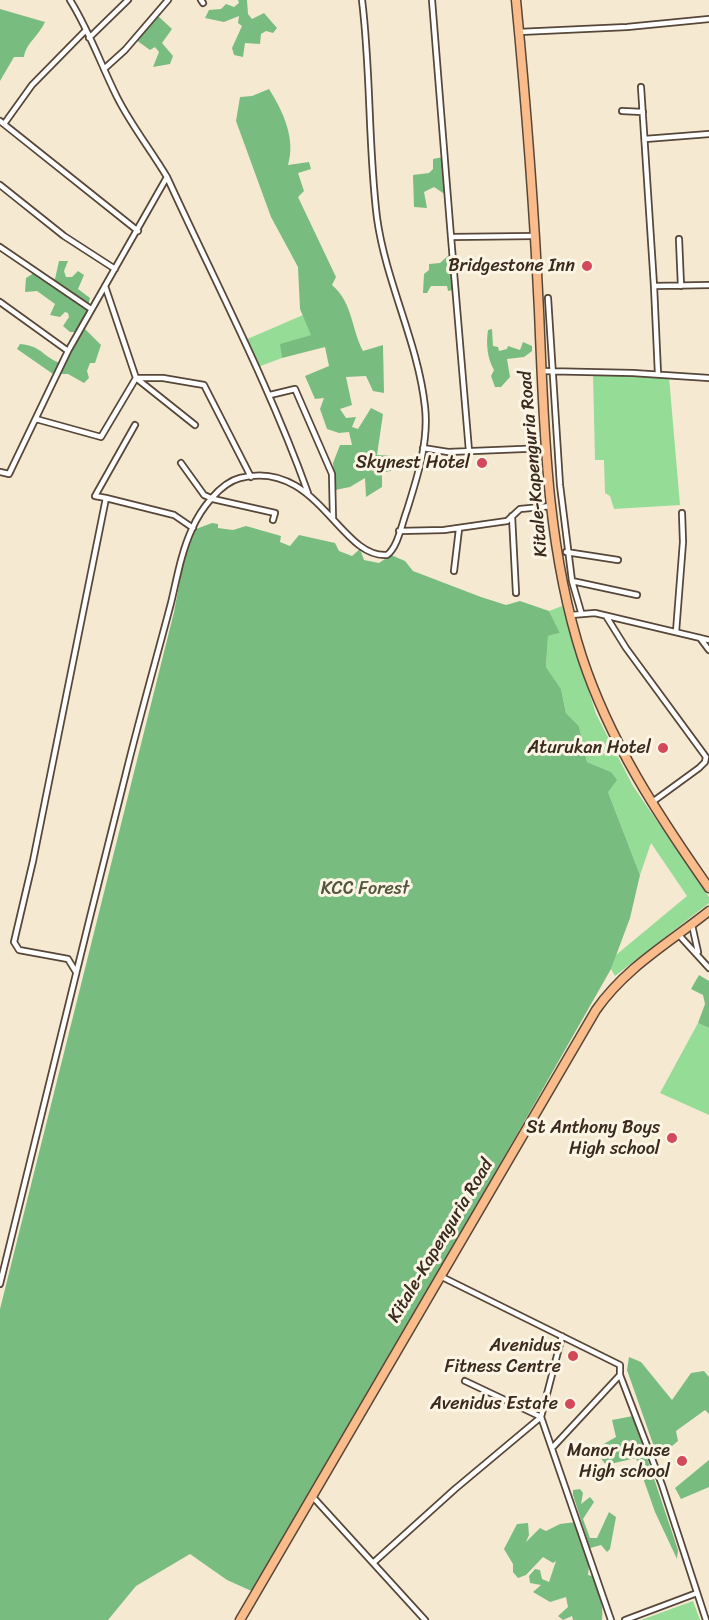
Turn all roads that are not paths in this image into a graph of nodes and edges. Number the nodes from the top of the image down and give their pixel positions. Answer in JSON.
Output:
{"nodes":[{"id":1,"x":70,"y":0,"type":"edge"},
{"id":2,"x":128,"y":0,"type":"edge"},
{"id":3,"x":168,"y":0,"type":"edge"},
{"id":4,"x":362,"y":0,"type":"edge"},
{"id":5,"x":432,"y":0,"type":"edge"},
{"id":6,"x":516,"y":0,"type":"edge"},
{"id":7,"x":709,"y":19,"type":"edge"},
{"id":8,"x":86,"y":30,"type":"junction"},
{"id":9,"x":519,"y":32,"type":"junction"},
{"id":10,"x":89,"y":38,"type":"junction"},
{"id":11,"x":104,"y":69,"type":"junction"},
{"id":12,"x":641,"y":87,"type":"dead end"},
{"id":13,"x":622,"y":111,"type":"dead end"},
{"id":14,"x":643,"y":112,"type":"junction"},
{"id":15,"x":2,"y":123,"type":"edge"},
{"id":16,"x":709,"y":134,"type":"edge"},
{"id":17,"x":645,"y":139,"type":"junction"},
{"id":18,"x":167,"y":177,"type":"junction"},
{"id":19,"x":0,"y":185,"type":"edge"},
{"id":20,"x":138,"y":231,"type":"junction"},
{"id":21,"x":534,"y":236,"type":"junction"},
{"id":22,"x":451,"y":237,"type":"junction"},
{"id":23,"x":679,"y":239,"type":"dead end"},
{"id":24,"x":0,"y":247,"type":"edge"},
{"id":25,"x":115,"y":269,"type":"junction"},
{"id":26,"x":709,"y":285,"type":"edge"},
{"id":27,"x":105,"y":286,"type":"junction"},
{"id":28,"x":654,"y":286,"type":"junction"},
{"id":29,"x":681,"y":286,"type":"junction"},
{"id":30,"x":548,"y":298,"type":"dead end"},
{"id":31,"x":0,"y":302,"type":"edge"},
{"id":32,"x":91,"y":309,"type":"junction"},
{"id":33,"x":68,"y":351,"type":"junction"},
{"id":34,"x":541,"y":371,"type":"junction"},
{"id":35,"x":552,"y":372,"type":"junction"},
{"id":36,"x":658,"y":374,"type":"junction"},
{"id":37,"x":136,"y":378,"type":"junction"},
{"id":38,"x":709,"y":378,"type":"edge"},
{"id":39,"x":270,"y":395,"type":"junction"},
{"id":40,"x":36,"y":419,"type":"junction"},
{"id":41,"x":135,"y":425,"type":"dead end"},
{"id":42,"x":195,"y":425,"type":"dead end"},
{"id":43,"x":423,"y":448,"type":"junction"},
{"id":44,"x":547,"y":448,"type":"junction"},
{"id":45,"x":469,"y":451,"type":"junction"},
{"id":46,"x":181,"y":462,"type":"dead end"},
{"id":47,"x":0,"y":472,"type":"edge"},
{"id":48,"x":251,"y":477,"type":"junction"},
{"id":49,"x":308,"y":493,"type":"junction"},
{"id":50,"x":106,"y":498,"type":"junction"},
{"id":51,"x":213,"y":499,"type":"junction"},
{"id":52,"x":552,"y":506,"type":"junction"},
{"id":53,"x":682,"y":513,"type":"dead end"},
{"id":54,"x":512,"y":516,"type":"junction"},
{"id":55,"x":333,"y":519,"type":"junction"},
{"id":56,"x":273,"y":520,"type":"dead end"},
{"id":57,"x":193,"y":528,"type":"junction"},
{"id":58,"x":459,"y":529,"type":"junction"},
{"id":59,"x":399,"y":531,"type":"junction"},
{"id":60,"x":562,"y":553,"type":"junction"},
{"id":61,"x":618,"y":560,"type":"dead end"},
{"id":62,"x":454,"y":571,"type":"dead end"},
{"id":63,"x":572,"y":581,"type":"junction"},
{"id":64,"x":516,"y":593,"type":"dead end"},
{"id":65,"x":637,"y":595,"type":"dead end"},
{"id":66,"x":581,"y":612,"type":"junction"},
{"id":67,"x":571,"y":615,"type":"junction"},
{"id":68,"x":606,"y":616,"type":"junction"},
{"id":69,"x":676,"y":632,"type":"junction"},
{"id":70,"x":700,"y":638,"type":"junction"},
{"id":71,"x":709,"y":640,"type":"edge"},
{"id":72,"x":709,"y":650,"type":"edge"},
{"id":73,"x":651,"y":802,"type":"junction"},
{"id":74,"x":709,"y":888,"type":"edge"},
{"id":75,"x":709,"y":911,"type":"edge"},
{"id":76,"x":692,"y":925,"type":"junction"},
{"id":77,"x":678,"y":934,"type":"junction"},
{"id":78,"x":698,"y":955,"type":"junction"},
{"id":79,"x":709,"y":968,"type":"edge"},
{"id":80,"x":76,"y":972,"type":"junction"},
{"id":81,"x":440,"y":1276,"type":"junction"},
{"id":82,"x":0,"y":1284,"type":"edge"},
{"id":83,"x":562,"y":1336,"type":"junction"},
{"id":84,"x":620,"y":1375,"type":"junction"},
{"id":85,"x":465,"y":1381,"type":"dead end"},
{"id":86,"x":541,"y":1417,"type":"junction"},
{"id":87,"x":554,"y":1446,"type":"junction"},
{"id":88,"x":312,"y":1496,"type":"junction"},
{"id":89,"x":373,"y":1563,"type":"junction"},
{"id":90,"x":697,"y":1593,"type":"junction"},
{"id":91,"x":240,"y":1620,"type":"edge"},
{"id":92,"x":425,"y":1620,"type":"edge"},
{"id":93,"x":611,"y":1620,"type":"edge"},
{"id":94,"x":625,"y":1620,"type":"edge"},
{"id":95,"x":706,"y":1620,"type":"edge"}],
"edges":[{"from":1,"to":8,"type":"street"},
{"from":2,"to":10,"type":"street"},
{"from":3,"to":11,"type":"street"},
{"from":4,"to":43,"type":"street"},
{"from":5,"to":22,"type":"street"},
{"from":6,"to":9,"type":"highway","name":"Kitale-Kapenguria Road"},
{"from":7,"to":9,"type":"street"},
{"from":8,"to":10,"type":"street"},
{"from":8,"to":15,"type":"street"},
{"from":9,"to":21,"type":"highway","name":"Kitale-Kapenguria Road"},
{"from":10,"to":11,"type":"street"},
{"from":11,"to":18,"type":"street"},
{"from":12,"to":14,"type":"street"},
{"from":13,"to":14,"type":"street"},
{"from":14,"to":17,"type":"street"},
{"from":15,"to":20,"type":"street"},
{"from":16,"to":17,"type":"street"},
{"from":17,"to":28,"type":"street"},
{"from":18,"to":20,"type":"street"},
{"from":18,"to":39,"type":"street"},
{"from":19,"to":25,"type":"street"},
{"from":20,"to":25,"type":"street"},
{"from":21,"to":22,"type":"street"},
{"from":21,"to":34,"type":"highway","name":"Kitale-Kapenguria Road"},
{"from":22,"to":45,"type":"street"},
{"from":23,"to":29,"type":"street"},
{"from":24,"to":32,"type":"street"},
{"from":25,"to":27,"type":"street"},
{"from":26,"to":29,"type":"street"},
{"from":27,"to":32,"type":"street"},
{"from":27,"to":37,"type":"street"},
{"from":28,"to":29,"type":"street"},
{"from":28,"to":36,"type":"street"},
{"from":30,"to":35,"type":"street"},
{"from":31,"to":33,"type":"street"},
{"from":32,"to":33,"type":"street"},
{"from":33,"to":40,"type":"street"},
{"from":34,"to":35,"type":"street"},
{"from":34,"to":44,"type":"highway","name":"Kitale-Kapenguria Road"},
{"from":35,"to":36,"type":"street"},
{"from":35,"to":60,"type":"street"},
{"from":36,"to":38,"type":"street"},
{"from":37,"to":40,"type":"street"},
{"from":37,"to":42,"type":"street"},
{"from":37,"to":48,"type":"street"},
{"from":39,"to":49,"type":"street"},
{"from":39,"to":55,"type":"street"},
{"from":40,"to":47,"type":"street"},
{"from":41,"to":50,"type":"street"},
{"from":43,"to":45,"type":"street"},
{"from":43,"to":59,"type":"street"},
{"from":44,"to":45,"type":"street"},
{"from":44,"to":52,"type":"highway","name":"Kitale-Kapenguria Road"},
{"from":46,"to":51,"type":"street"},
{"from":48,"to":49,"type":"street"},
{"from":48,"to":51,"type":"street"},
{"from":49,"to":55,"type":"street"},
{"from":50,"to":57,"type":"street"},
{"from":50,"to":80,"type":"street"},
{"from":51,"to":56,"type":"street"},
{"from":51,"to":57,"type":"street"},
{"from":52,"to":54,"type":"street"},
{"from":52,"to":60,"type":"highway","name":"Kitale-Kapenguria Road"},
{"from":53,"to":69,"type":"street"},
{"from":54,"to":58,"type":"street"},
{"from":54,"to":64,"type":"street"},
{"from":55,"to":59,"type":"street"},
{"from":57,"to":80,"type":"street"},
{"from":58,"to":59,"type":"street"},
{"from":58,"to":62,"type":"street"},
{"from":60,"to":61,"type":"street"},
{"from":60,"to":63,"type":"street"},
{"from":60,"to":67,"type":"highway","name":"Kitale-Kapenguria Road"},
{"from":63,"to":65,"type":"street"},
{"from":63,"to":66,"type":"street"},
{"from":66,"to":67,"type":"street"},
{"from":66,"to":68,"type":"street"},
{"from":67,"to":73,"type":"highway","name":"Kitale-Kapenguria Road"},
{"from":68,"to":69,"type":"street"},
{"from":68,"to":73,"type":"street"},
{"from":69,"to":70,"type":"street"},
{"from":70,"to":71,"type":"street"},
{"from":70,"to":72,"type":"street"},
{"from":73,"to":74,"type":"highway","name":"Kitale-Kapenguria Road"},
{"from":75,"to":76,"type":"highway","name":"Kitale-Kapenguria Road"},
{"from":76,"to":77,"type":"highway","name":"Kitale-Kapenguria Road"},
{"from":76,"to":78,"type":"street"},
{"from":77,"to":78,"type":"street"},
{"from":77,"to":81,"type":"highway","name":"Kitale-Kapenguria Road"},
{"from":78,"to":79,"type":"street"},
{"from":80,"to":82,"type":"street"},
{"from":81,"to":83,"type":"street"},
{"from":81,"to":88,"type":"highway","name":"Kitale-Kapenguria Road"},
{"from":83,"to":84,"type":"street"},
{"from":83,"to":86,"type":"street"},
{"from":84,"to":87,"type":"street"},
{"from":84,"to":90,"type":"street"},
{"from":85,"to":86,"type":"street"},
{"from":86,"to":87,"type":"street"},
{"from":86,"to":89,"type":"street"},
{"from":87,"to":93,"type":"street"},
{"from":88,"to":89,"type":"street"},
{"from":88,"to":91,"type":"highway","name":"Kitale-Kapenguria Road"},
{"from":89,"to":92,"type":"street"},
{"from":90,"to":94,"type":"street"},
{"from":90,"to":95,"type":"street"}]}
